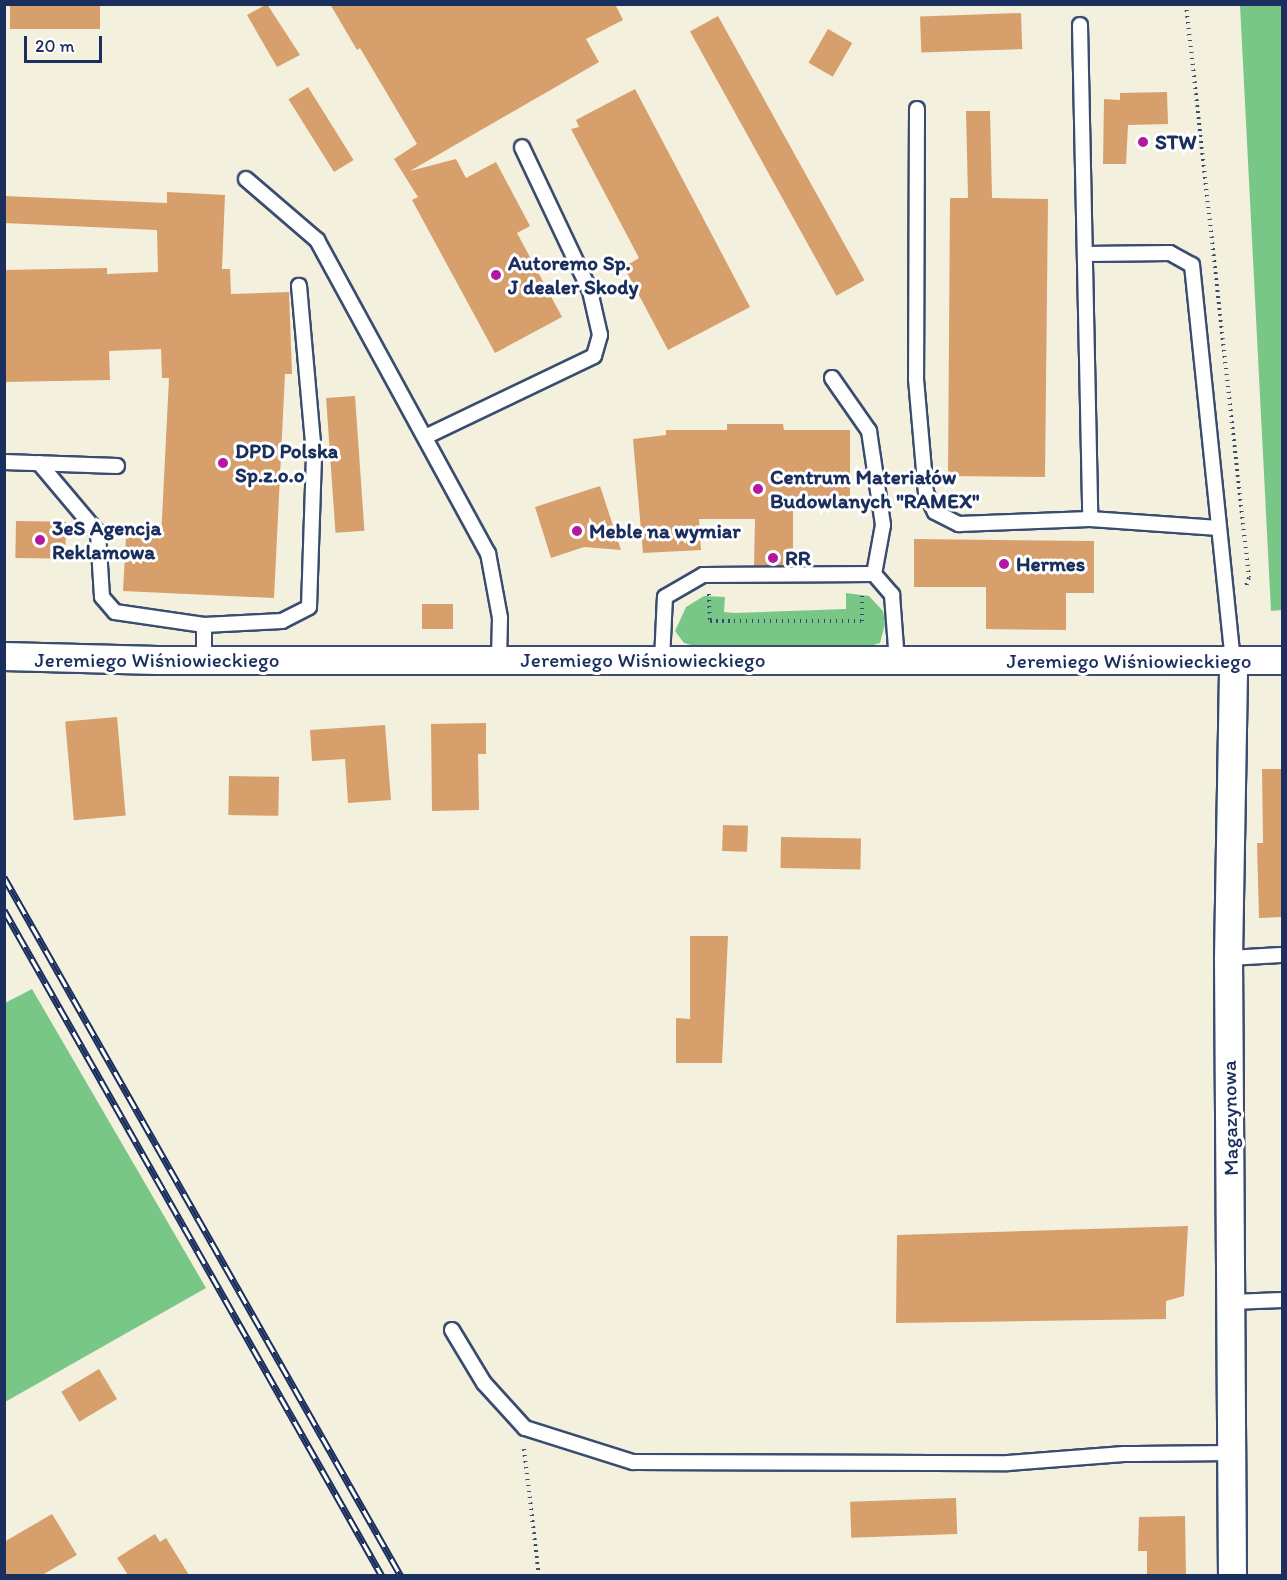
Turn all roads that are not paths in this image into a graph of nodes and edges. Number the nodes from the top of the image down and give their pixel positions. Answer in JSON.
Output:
{"nodes":[{"id":1,"x":1080,"y":25,"type":"dead end"},
{"id":2,"x":917,"y":108,"type":"dead end"},
{"id":3,"x":522,"y":147,"type":"dead end"},
{"id":4,"x":246,"y":179,"type":"dead end"},
{"id":5,"x":1086,"y":254,"type":"junction"},
{"id":6,"x":299,"y":286,"type":"dead end"},
{"id":7,"x":832,"y":378,"type":"dead end"},
{"id":8,"x":425,"y":437,"type":"junction"},
{"id":9,"x":4,"y":462,"type":"edge"},
{"id":10,"x":39,"y":463,"type":"junction"},
{"id":11,"x":117,"y":466,"type":"dead end"},
{"id":12,"x":1090,"y":519,"type":"junction"},
{"id":13,"x":1220,"y":528,"type":"junction"},
{"id":14,"x":868,"y":574,"type":"junction"},
{"id":15,"x":204,"y":625,"type":"junction"},
{"id":16,"x":4,"y":656,"type":"edge"},
{"id":17,"x":204,"y":660,"type":"junction"},
{"id":18,"x":499,"y":660,"type":"junction"},
{"id":19,"x":662,"y":660,"type":"junction"},
{"id":20,"x":1282,"y":660,"type":"edge"},
{"id":21,"x":897,"y":661,"type":"junction"},
{"id":22,"x":1233,"y":661,"type":"junction"},
{"id":23,"x":1282,"y":955,"type":"edge"},
{"id":24,"x":1228,"y":958,"type":"junction"},
{"id":25,"x":1282,"y":1300,"type":"edge"},
{"id":26,"x":1232,"y":1302,"type":"junction"},
{"id":27,"x":452,"y":1330,"type":"dead end"},
{"id":28,"x":1232,"y":1452,"type":"junction"},
{"id":29,"x":1232,"y":1575,"type":"edge"}],
"edges":[{"from":1,"to":5,"type":"lane"},
{"from":2,"to":12,"type":"lane"},
{"from":3,"to":8,"type":"lane"},
{"from":4,"to":8,"type":"lane"},
{"from":5,"to":12,"type":"lane"},
{"from":5,"to":13,"type":"lane"},
{"from":6,"to":15,"type":"lane"},
{"from":7,"to":14,"type":"lane"},
{"from":8,"to":18,"type":"lane"},
{"from":9,"to":10,"type":"lane"},
{"from":10,"to":11,"type":"lane"},
{"from":10,"to":15,"type":"lane"},
{"from":12,"to":13,"type":"lane"},
{"from":13,"to":22,"type":"lane"},
{"from":14,"to":19,"type":"lane"},
{"from":14,"to":21,"type":"lane"},
{"from":15,"to":17,"type":"lane"},
{"from":16,"to":17,"type":"street","name":"Jeremiego Wiśniowieckiego"},
{"from":17,"to":18,"type":"street","name":"Jeremiego Wiśniowieckiego"},
{"from":18,"to":19,"type":"street","name":"Jeremiego Wiśniowieckiego"},
{"from":19,"to":21,"type":"street","name":"Jeremiego Wiśniowieckiego"},
{"from":20,"to":22,"type":"street","name":"Jeremiego Wiśniowieckiego"},
{"from":21,"to":22,"type":"street","name":"Jeremiego Wiśniowieckiego"},
{"from":22,"to":24,"type":"street","name":"Magazynowa"},
{"from":23,"to":24,"type":"lane"},
{"from":24,"to":26,"type":"street","name":"Magazynowa"},
{"from":25,"to":26,"type":"lane"},
{"from":26,"to":28,"type":"street","name":"Magazynowa"},
{"from":27,"to":28,"type":"lane"},
{"from":28,"to":29,"type":"street","name":"Magazynowa"}]}
